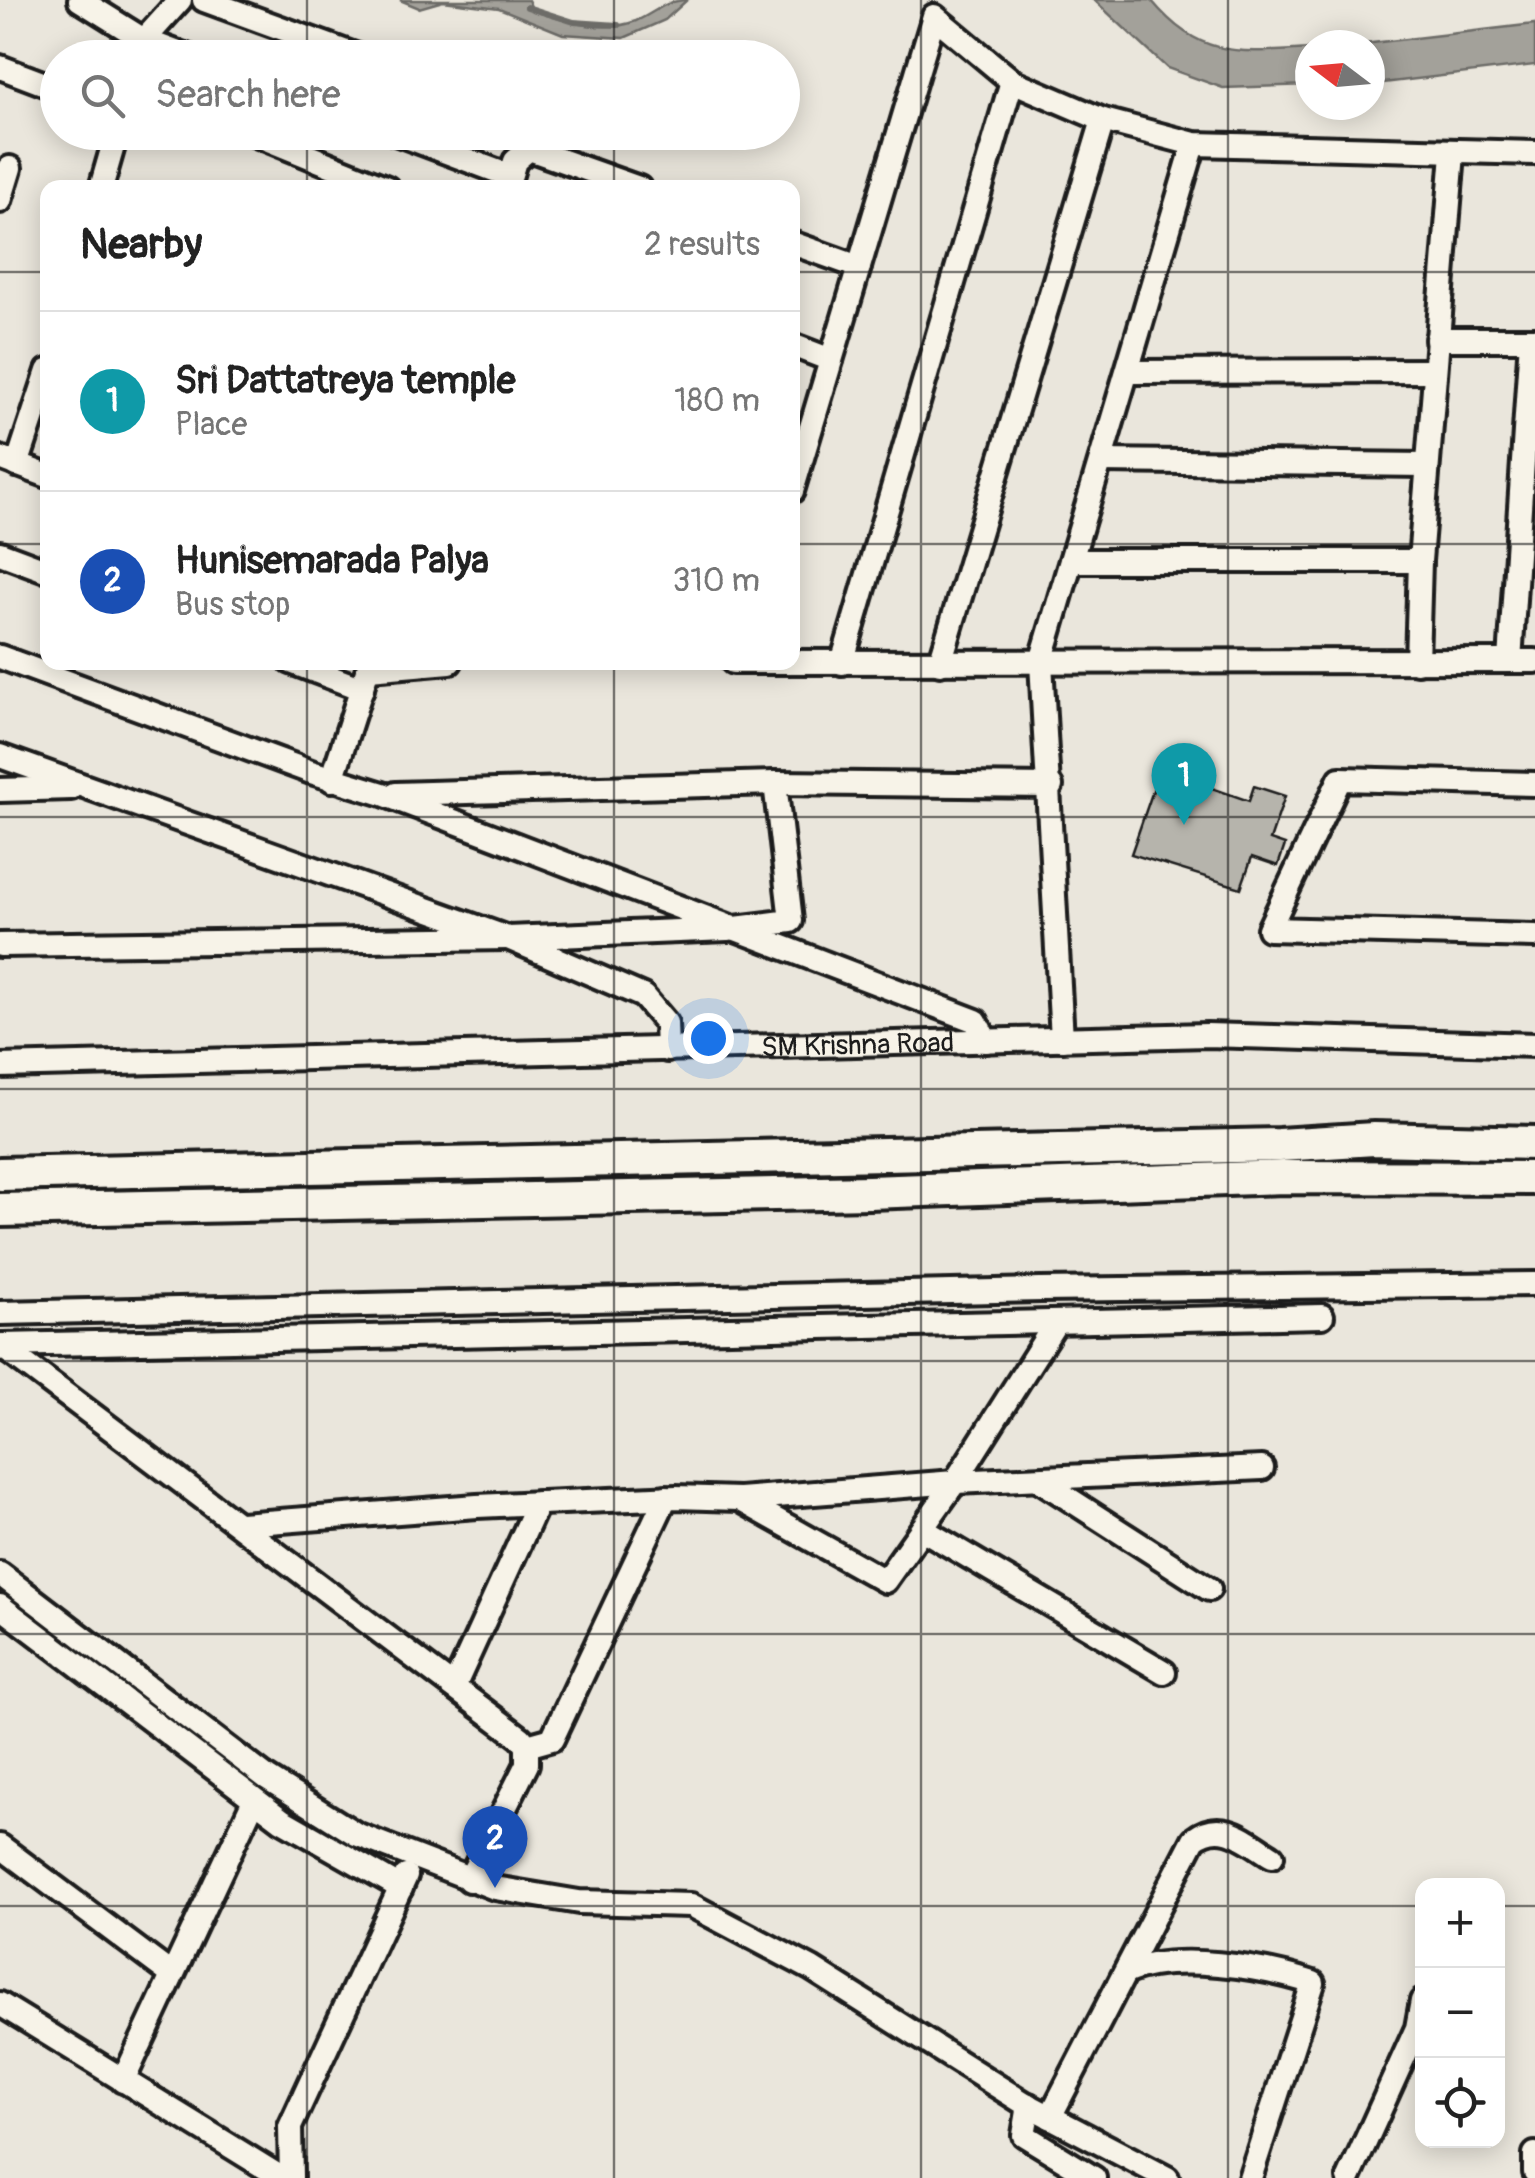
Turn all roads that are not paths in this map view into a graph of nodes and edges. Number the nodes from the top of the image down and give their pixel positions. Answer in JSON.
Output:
{"nodes":[{"id":1,"x":80,"y":0,"type":"edge"},
{"id":2,"x":154,"y":0,"type":"edge"},
{"id":3,"x":180,"y":0,"type":"edge"},
{"id":4,"x":204,"y":0,"type":"edge"},
{"id":5,"x":130,"y":40,"type":"edge"},
{"id":6,"x":143,"y":40,"type":"edge"},
{"id":7,"x":148,"y":40,"type":"edge"},
{"id":8,"x":314,"y":40,"type":"edge"},
{"id":9,"x":0,"y":67,"type":"edge"},
{"id":10,"x":1012,"y":81,"type":"junction"},
{"id":11,"x":40,"y":83,"type":"edge"},
{"id":12,"x":1103,"y":120,"type":"junction"},
{"id":13,"x":1194,"y":144,"type":"junction"},
{"id":14,"x":112,"y":150,"type":"edge"},
{"id":15,"x":293,"y":150,"type":"edge"},
{"id":16,"x":435,"y":150,"type":"edge"},
{"id":17,"x":520,"y":150,"type":"edge"},
{"id":18,"x":536,"y":150,"type":"edge"},
{"id":19,"x":1453,"y":153,"type":"junction"},
{"id":20,"x":1535,"y":153,"type":"edge"},
{"id":21,"x":10,"y":168,"type":"dead end"},
{"id":22,"x":105,"y":180,"type":"edge"},
{"id":23,"x":367,"y":180,"type":"edge"},
{"id":24,"x":504,"y":180,"type":"edge"},
{"id":25,"x":510,"y":180,"type":"edge"},
{"id":26,"x":617,"y":180,"type":"edge"},
{"id":27,"x":0,"y":202,"type":"edge"},
{"id":28,"x":800,"y":246,"type":"edge"},
{"id":29,"x":859,"y":267,"type":"junction"},
{"id":30,"x":1437,"y":339,"type":"junction"},
{"id":31,"x":1533,"y":339,"type":"edge"},
{"id":32,"x":800,"y":348,"type":"edge"},
{"id":33,"x":832,"y":360,"type":"junction"},
{"id":34,"x":1435,"y":371,"type":"junction"},
{"id":35,"x":1128,"y":372,"type":"junction"},
{"id":36,"x":40,"y":389,"type":"edge"},
{"id":37,"x":800,"y":443,"type":"edge"},
{"id":38,"x":1101,"y":461,"type":"junction"},
{"id":39,"x":9,"y":462,"type":"edge"},
{"id":40,"x":1428,"y":465,"type":"junction"},
{"id":41,"x":40,"y":473,"type":"edge"},
{"id":42,"x":0,"y":552,"type":"edge"},
{"id":43,"x":1072,"y":561,"type":"junction"},
{"id":44,"x":1420,"y":561,"type":"junction"},
{"id":45,"x":40,"y":567,"type":"edge"},
{"id":46,"x":0,"y":657,"type":"edge"},
{"id":47,"x":800,"y":662,"type":"edge"},
{"id":48,"x":842,"y":662,"type":"junction"},
{"id":49,"x":940,"y":662,"type":"junction"},
{"id":50,"x":1041,"y":662,"type":"junction"},
{"id":51,"x":1417,"y":662,"type":"junction"},
{"id":52,"x":1510,"y":662,"type":"junction"},
{"id":53,"x":1535,"y":662,"type":"edge"},
{"id":54,"x":342,"y":670,"type":"edge"},
{"id":55,"x":395,"y":670,"type":"edge"},
{"id":56,"x":367,"y":674,"type":"edge"},
{"id":57,"x":0,"y":756,"type":"edge"},
{"id":58,"x":332,"y":780,"type":"junction"},
{"id":59,"x":774,"y":782,"type":"junction"},
{"id":60,"x":1535,"y":784,"type":"edge"},
{"id":61,"x":1051,"y":786,"type":"junction"},
{"id":62,"x":81,"y":788,"type":"junction"},
{"id":63,"x":0,"y":790,"type":"edge"},
{"id":64,"x":383,"y":794,"type":"junction"},
{"id":65,"x":727,"y":929,"type":"junction"},
{"id":66,"x":1535,"y":936,"type":"edge"},
{"id":67,"x":508,"y":938,"type":"junction"},
{"id":68,"x":0,"y":946,"type":"edge"},
{"id":69,"x":1062,"y":1039,"type":"junction"},
{"id":70,"x":986,"y":1041,"type":"junction"},
{"id":71,"x":1535,"y":1045,"type":"edge"},
{"id":72,"x":667,"y":1050,"type":"junction"},
{"id":73,"x":0,"y":1066,"type":"edge"},
{"id":74,"x":1535,"y":1143,"type":"edge"},
{"id":75,"x":1281,"y":1161,"type":"junction"},
{"id":76,"x":0,"y":1174,"type":"edge"},
{"id":77,"x":1535,"y":1178,"type":"edge"},
{"id":78,"x":0,"y":1210,"type":"edge"},
{"id":79,"x":1535,"y":1284,"type":"edge"},
{"id":80,"x":0,"y":1313,"type":"edge"},
{"id":81,"x":1322,"y":1316,"type":"dead end"},
{"id":82,"x":1055,"y":1324,"type":"junction"},
{"id":83,"x":2,"y":1345,"type":"edge"},
{"id":84,"x":1262,"y":1468,"type":"dead end"},
{"id":85,"x":1038,"y":1478,"type":"junction"},
{"id":86,"x":955,"y":1482,"type":"junction"},
{"id":87,"x":666,"y":1498,"type":"junction"},
{"id":88,"x":739,"y":1499,"type":"junction"},
{"id":89,"x":538,"y":1503,"type":"junction"},
{"id":90,"x":241,"y":1524,"type":"junction"},
{"id":91,"x":922,"y":1529,"type":"junction"},
{"id":92,"x":0,"y":1574,"type":"edge"},
{"id":93,"x":1209,"y":1589,"type":"dead end"},
{"id":94,"x":0,"y":1606,"type":"edge"},
{"id":95,"x":1164,"y":1672,"type":"dead end"},
{"id":96,"x":454,"y":1687,"type":"junction"},
{"id":97,"x":527,"y":1746,"type":"junction"},
{"id":98,"x":254,"y":1800,"type":"junction"},
{"id":99,"x":0,"y":1846,"type":"edge"},
{"id":100,"x":1272,"y":1856,"type":"dead end"},
{"id":101,"x":414,"y":1860,"type":"junction"},
{"id":102,"x":469,"y":1880,"type":"junction"},
{"id":103,"x":401,"y":1888,"type":"junction"},
{"id":104,"x":1125,"y":1973,"type":"junction"},
{"id":105,"x":172,"y":1976,"type":"junction"},
{"id":106,"x":0,"y":2004,"type":"edge"},
{"id":107,"x":1415,"y":2032,"type":"edge"},
{"id":108,"x":123,"y":2081,"type":"junction"},
{"id":109,"x":1040,"y":2111,"type":"junction"},
{"id":110,"x":1535,"y":2154,"type":"edge"},
{"id":111,"x":1535,"y":2172,"type":"edge"},
{"id":112,"x":282,"y":2178,"type":"edge"},
{"id":113,"x":291,"y":2178,"type":"edge"},
{"id":114,"x":1094,"y":2178,"type":"edge"},
{"id":115,"x":1168,"y":2178,"type":"edge"},
{"id":116,"x":1250,"y":2178,"type":"edge"},
{"id":117,"x":1350,"y":2178,"type":"edge"}],
"edges":[{"from":1,"to":5,"type":"street"},
{"from":2,"to":6,"type":"street"},
{"from":3,"to":7,"type":"street"},
{"from":4,"to":8,"type":"street"},
{"from":9,"to":11,"type":"street"},
{"from":10,"to":12,"type":"street"},
{"from":10,"to":29,"type":"street"},
{"from":10,"to":48,"type":"street"},
{"from":12,"to":13,"type":"street"},
{"from":12,"to":49,"type":"street"},
{"from":13,"to":19,"type":"street"},
{"from":13,"to":35,"type":"street"},
{"from":14,"to":22,"type":"street"},
{"from":15,"to":23,"type":"street"},
{"from":16,"to":24,"type":"street"},
{"from":17,"to":25,"type":"street"},
{"from":18,"to":26,"type":"street"},
{"from":19,"to":20,"type":"street"},
{"from":19,"to":30,"type":"street"},
{"from":21,"to":27,"type":"street"},
{"from":28,"to":29,"type":"street"},
{"from":29,"to":33,"type":"street"},
{"from":30,"to":31,"type":"street"},
{"from":30,"to":34,"type":"street"},
{"from":31,"to":52,"type":"street"},
{"from":32,"to":33,"type":"street"},
{"from":33,"to":37,"type":"street"},
{"from":34,"to":35,"type":"street"},
{"from":34,"to":40,"type":"street"},
{"from":35,"to":38,"type":"street"},
{"from":36,"to":39,"type":"street"},
{"from":38,"to":40,"type":"street"},
{"from":38,"to":43,"type":"street"},
{"from":39,"to":41,"type":"street"},
{"from":40,"to":44,"type":"street"},
{"from":42,"to":45,"type":"street"},
{"from":43,"to":44,"type":"street"},
{"from":43,"to":50,"type":"street"},
{"from":44,"to":51,"type":"street"},
{"from":46,"to":58,"type":"street"},
{"from":47,"to":48,"type":"street"},
{"from":48,"to":49,"type":"street"},
{"from":49,"to":50,"type":"street"},
{"from":50,"to":51,"type":"street"},
{"from":50,"to":61,"type":"street"},
{"from":51,"to":52,"type":"street"},
{"from":52,"to":53,"type":"street"},
{"from":54,"to":56,"type":"street"},
{"from":55,"to":56,"type":"street"},
{"from":56,"to":58,"type":"street"},
{"from":57,"to":62,"type":"street"},
{"from":58,"to":64,"type":"street"},
{"from":59,"to":61,"type":"street"},
{"from":59,"to":64,"type":"street"},
{"from":59,"to":65,"type":"street"},
{"from":60,"to":66,"type":"street"},
{"from":61,"to":69,"type":"street"},
{"from":62,"to":63,"type":"street"},
{"from":62,"to":67,"type":"street"},
{"from":64,"to":65,"type":"street"},
{"from":65,"to":67,"type":"street"},
{"from":65,"to":70,"type":"street"},
{"from":67,"to":68,"type":"street"},
{"from":67,"to":72,"type":"street"},
{"from":69,"to":70,"type":"street","name":"SM Krishna Road"},
{"from":69,"to":71,"type":"street","name":"SM Krishna Road"},
{"from":70,"to":72,"type":"street","name":"SM Krishna Road"},
{"from":72,"to":73,"type":"street","name":"SM Krishna Road"},
{"from":74,"to":75,"type":"highway"},
{"from":75,"to":76,"type":"highway"},
{"from":75,"to":77,"type":"highway"},
{"from":75,"to":78,"type":"highway"},
{"from":79,"to":80,"type":"street"},
{"from":81,"to":82,"type":"street"},
{"from":82,"to":83,"type":"street"},
{"from":82,"to":86,"type":"street"},
{"from":83,"to":90,"type":"street"},
{"from":84,"to":85,"type":"street"},
{"from":85,"to":86,"type":"street"},
{"from":85,"to":93,"type":"street"},
{"from":86,"to":88,"type":"street"},
{"from":86,"to":91,"type":"street"},
{"from":87,"to":88,"type":"street"},
{"from":87,"to":89,"type":"street"},
{"from":87,"to":97,"type":"street"},
{"from":88,"to":91,"type":"street"},
{"from":89,"to":90,"type":"street"},
{"from":89,"to":96,"type":"street"},
{"from":90,"to":96,"type":"street"},
{"from":91,"to":95,"type":"street"},
{"from":92,"to":101,"type":"street"},
{"from":94,"to":98,"type":"street"},
{"from":96,"to":97,"type":"street"},
{"from":97,"to":102,"type":"street"},
{"from":98,"to":103,"type":"street"},
{"from":98,"to":105,"type":"street"},
{"from":99,"to":105,"type":"street"},
{"from":100,"to":104,"type":"street"},
{"from":101,"to":102,"type":"street"},
{"from":101,"to":103,"type":"street"},
{"from":102,"to":109,"type":"street"},
{"from":103,"to":113,"type":"street"},
{"from":104,"to":109,"type":"street"},
{"from":104,"to":116,"type":"street"},
{"from":105,"to":108,"type":"street"},
{"from":106,"to":108,"type":"street"},
{"from":107,"to":117,"type":"street"},
{"from":108,"to":112,"type":"street"},
{"from":109,"to":114,"type":"street"},
{"from":109,"to":115,"type":"street"},
{"from":110,"to":111,"type":"street"}]}
